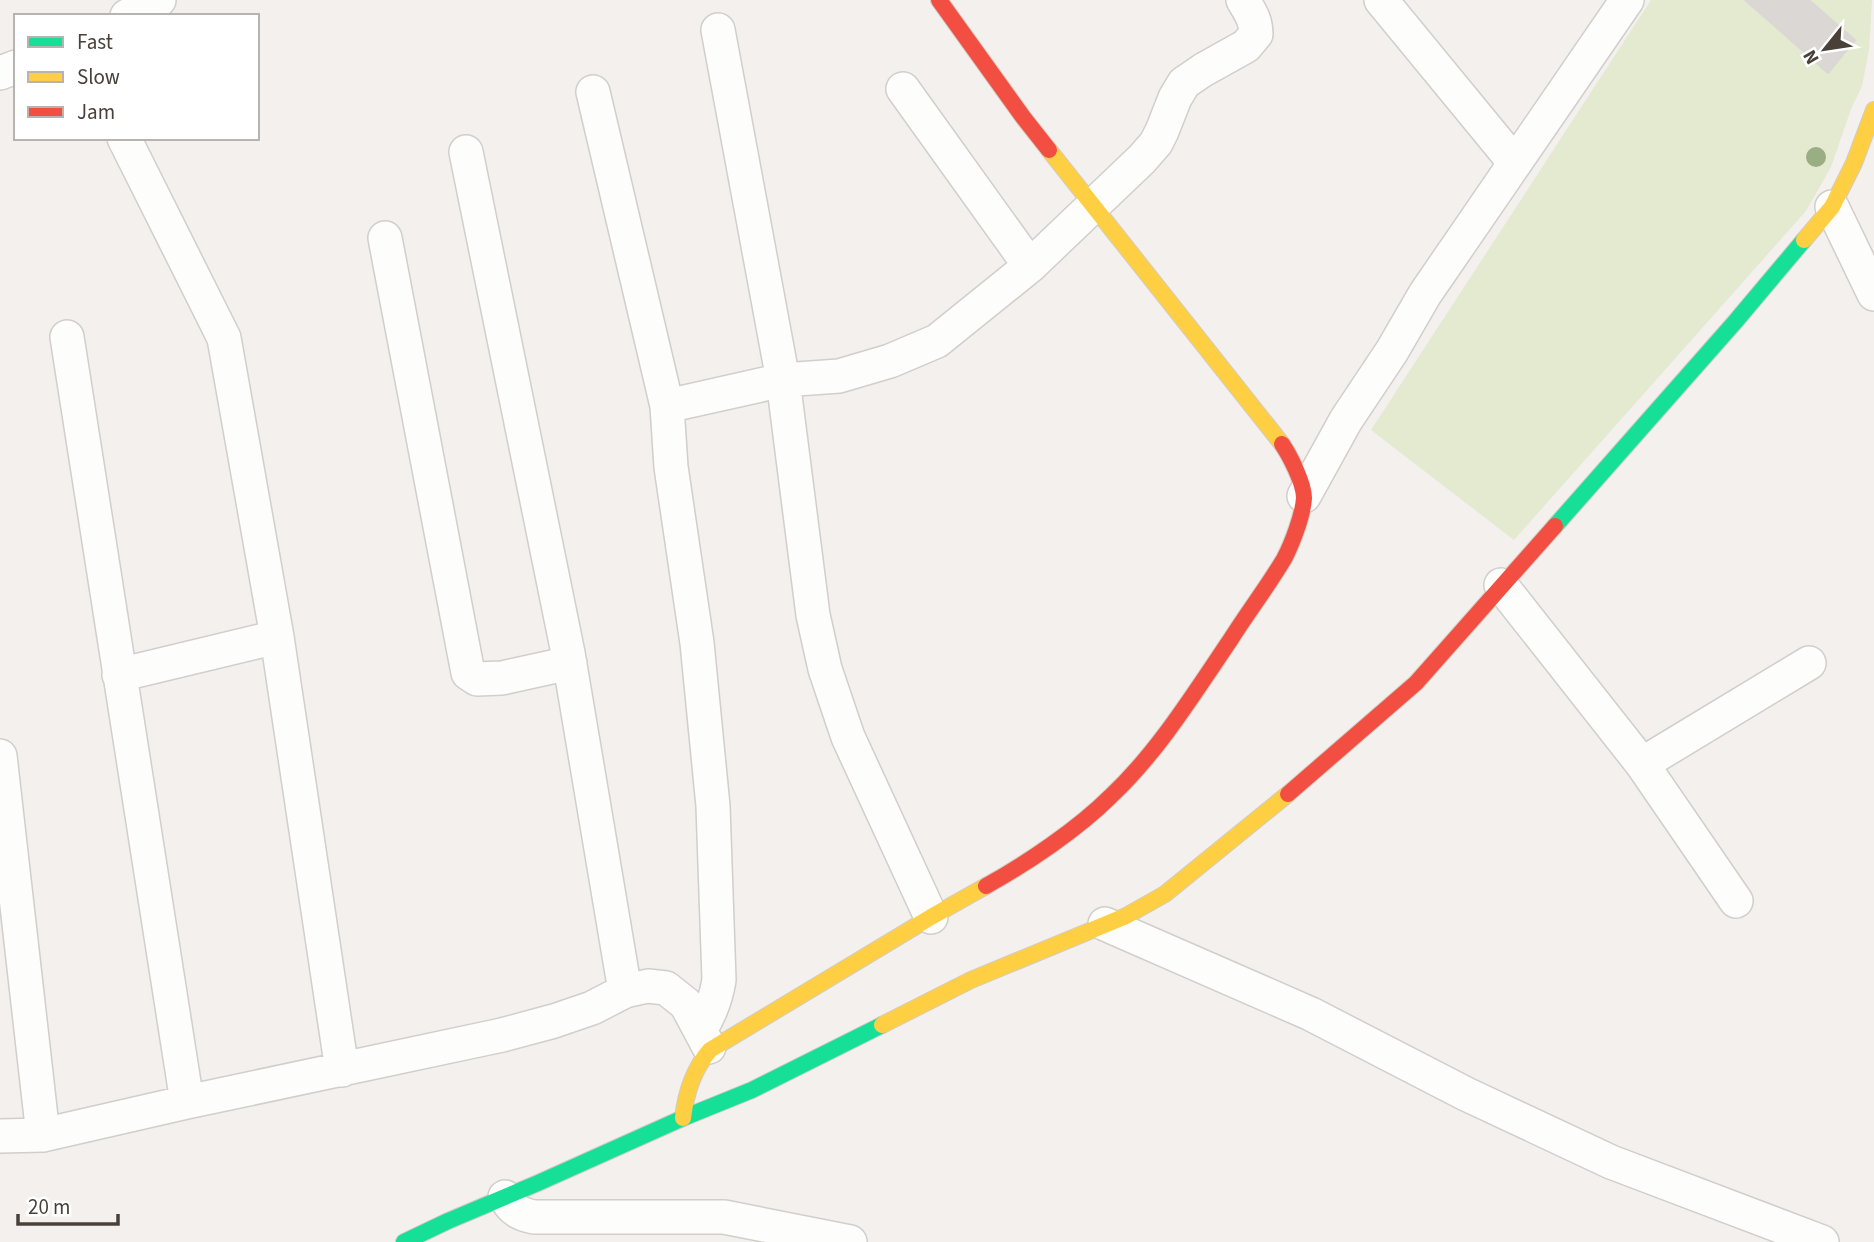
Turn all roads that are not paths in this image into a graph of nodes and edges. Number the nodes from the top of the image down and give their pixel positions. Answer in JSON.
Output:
{"nodes":[{"id":1,"x":159,"y":0,"type":"edge"},
{"id":2,"x":939,"y":0,"type":"edge"},
{"id":3,"x":1243,"y":0,"type":"edge"},
{"id":4,"x":1381,"y":0,"type":"edge"},
{"id":5,"x":1627,"y":0,"type":"edge"},
{"id":6,"x":131,"y":14,"type":"edge"},
{"id":7,"x":718,"y":30,"type":"dead end"},
{"id":8,"x":903,"y":89,"type":"dead end"},
{"id":9,"x":593,"y":92,"type":"dead end"},
{"id":10,"x":1874,"y":110,"type":"edge"},
{"id":11,"x":125,"y":140,"type":"edge"},
{"id":12,"x":466,"y":152,"type":"dead end"},
{"id":13,"x":1515,"y":163,"type":"junction"},
{"id":14,"x":1091,"y":206,"type":"junction"},
{"id":15,"x":1832,"y":207,"type":"junction"},
{"id":16,"x":385,"y":238,"type":"dead end"},
{"id":17,"x":1030,"y":266,"type":"junction"},
{"id":18,"x":1874,"y":294,"type":"edge"},
{"id":19,"x":67,"y":337,"type":"dead end"},
{"id":20,"x":783,"y":380,"type":"junction"},
{"id":21,"x":667,"y":406,"type":"junction"},
{"id":22,"x":1304,"y":496,"type":"junction"},
{"id":23,"x":1500,"y":585,"type":"junction"},
{"id":24,"x":277,"y":637,"type":"junction"},
{"id":25,"x":570,"y":663,"type":"junction"},
{"id":26,"x":1809,"y":663,"type":"dead end"},
{"id":27,"x":119,"y":675,"type":"junction"},
{"id":28,"x":0,"y":755,"type":"edge"},
{"id":29,"x":1642,"y":764,"type":"junction"},
{"id":30,"x":1735,"y":901,"type":"dead end"},
{"id":31,"x":931,"y":917,"type":"junction"},
{"id":32,"x":1105,"y":924,"type":"junction"},
{"id":33,"x":625,"y":991,"type":"junction"},
{"id":34,"x":705,"y":1040,"type":"junction"},
{"id":35,"x":342,"y":1070,"type":"junction"},
{"id":36,"x":187,"y":1102,"type":"junction"},
{"id":37,"x":683,"y":1118,"type":"junction"},
{"id":38,"x":43,"y":1135,"type":"junction"},
{"id":39,"x":0,"y":1136,"type":"edge"},
{"id":40,"x":505,"y":1197,"type":"junction"},
{"id":41,"x":453,"y":1231,"type":"edge"},
{"id":42,"x":404,"y":1242,"type":"edge"},
{"id":43,"x":850,"y":1242,"type":"edge"},
{"id":44,"x":1822,"y":1242,"type":"edge"}],
"edges":[{"from":1,"to":6,"type":"street"},
{"from":2,"to":14,"type":"street"},
{"from":3,"to":14,"type":"street"},
{"from":4,"to":13,"type":"street"},
{"from":5,"to":13,"type":"street"},
{"from":7,"to":20,"type":"street"},
{"from":8,"to":17,"type":"street"},
{"from":9,"to":21,"type":"street"},
{"from":10,"to":15,"type":"street"},
{"from":11,"to":24,"type":"street"},
{"from":12,"to":25,"type":"street"},
{"from":13,"to":22,"type":"street"},
{"from":14,"to":17,"type":"street"},
{"from":14,"to":22,"type":"street"},
{"from":15,"to":18,"type":"street"},
{"from":15,"to":23,"type":"street"},
{"from":16,"to":25,"type":"street"},
{"from":17,"to":20,"type":"street"},
{"from":19,"to":27,"type":"street"},
{"from":20,"to":21,"type":"street"},
{"from":20,"to":31,"type":"street"},
{"from":21,"to":34,"type":"street"},
{"from":22,"to":31,"type":"street"},
{"from":23,"to":29,"type":"street"},
{"from":23,"to":32,"type":"street"},
{"from":24,"to":27,"type":"street"},
{"from":24,"to":35,"type":"street"},
{"from":25,"to":33,"type":"street"},
{"from":26,"to":29,"type":"street"},
{"from":27,"to":36,"type":"street"},
{"from":28,"to":38,"type":"street"},
{"from":29,"to":30,"type":"street"},
{"from":31,"to":34,"type":"street"},
{"from":32,"to":37,"type":"street"},
{"from":32,"to":44,"type":"street"},
{"from":33,"to":34,"type":"street"},
{"from":33,"to":35,"type":"street"},
{"from":34,"to":37,"type":"street"},
{"from":35,"to":36,"type":"street"},
{"from":36,"to":38,"type":"street"},
{"from":37,"to":40,"type":"street"},
{"from":38,"to":39,"type":"street"},
{"from":40,"to":41,"type":"street"},
{"from":40,"to":43,"type":"street"},
{"from":41,"to":42,"type":"street"}]}
